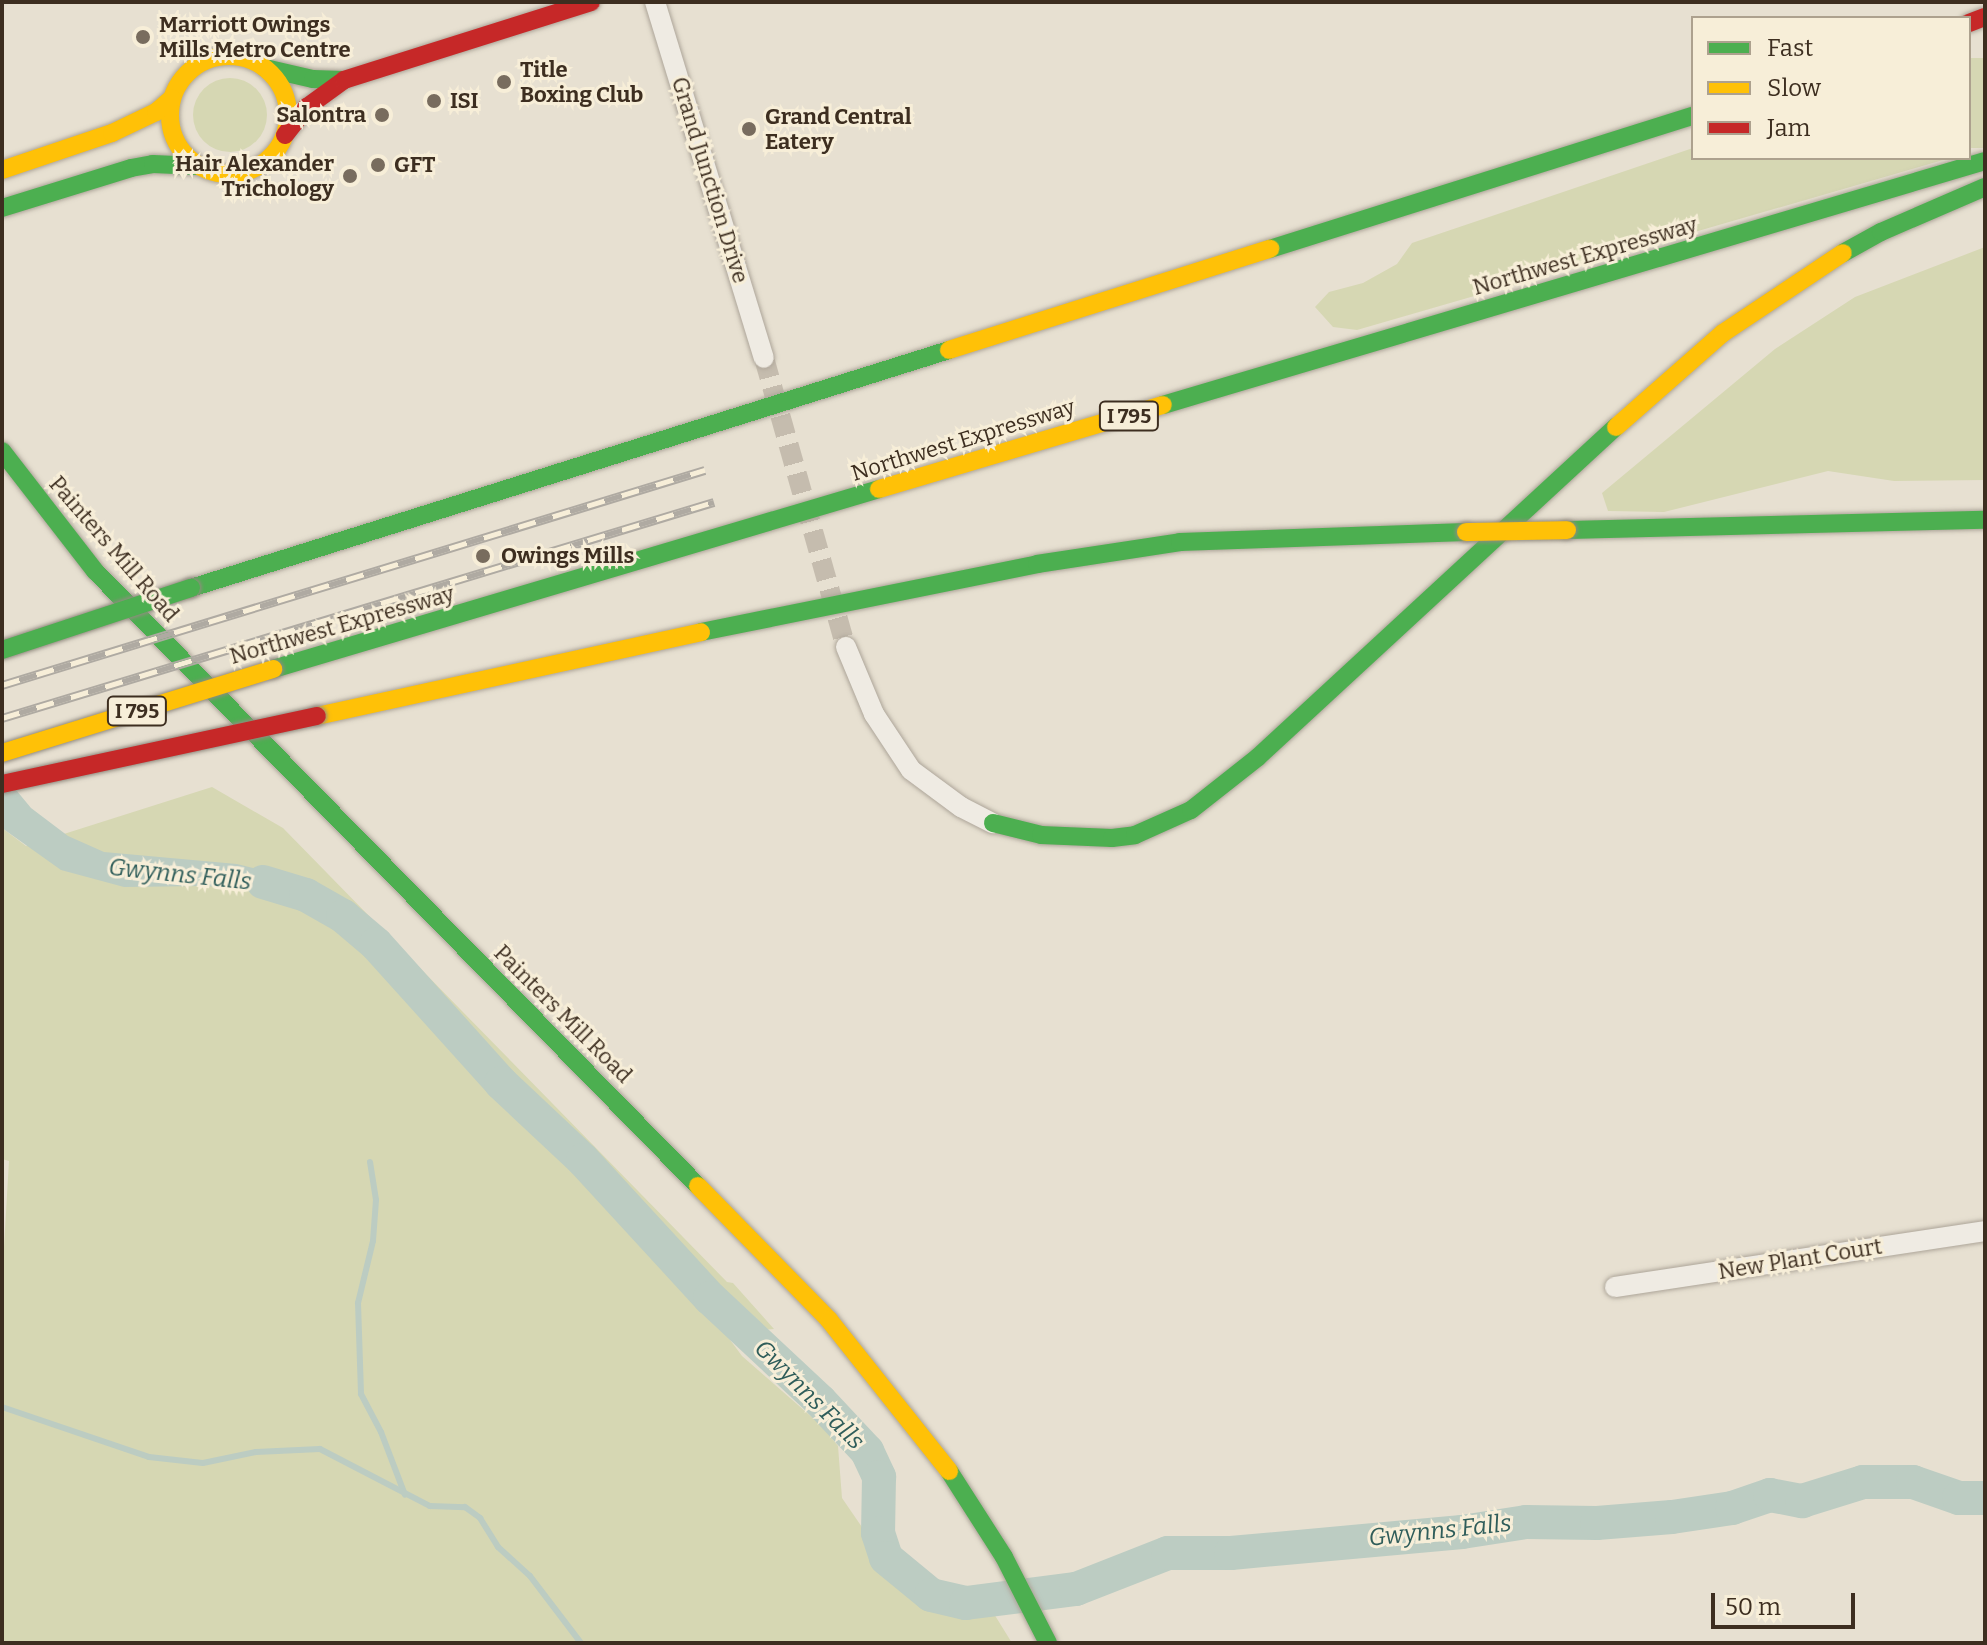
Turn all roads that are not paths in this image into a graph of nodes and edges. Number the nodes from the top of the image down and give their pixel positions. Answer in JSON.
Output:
{"nodes":[{"id":1,"x":591,"y":2,"type":"edge"},
{"id":2,"x":655,"y":2,"type":"edge"},
{"id":3,"x":265,"y":68,"type":"junction"},
{"id":4,"x":344,"y":80,"type":"junction"},
{"id":5,"x":172,"y":98,"type":"junction"},
{"id":6,"x":1691,"y":117,"type":"edge"},
{"id":7,"x":285,"y":135,"type":"junction"},
{"id":8,"x":1985,"y":161,"type":"edge"},
{"id":9,"x":198,"y":166,"type":"junction"},
{"id":10,"x":2,"y":170,"type":"edge"},
{"id":11,"x":1985,"y":187,"type":"edge"},
{"id":12,"x":2,"y":208,"type":"edge"},
{"id":13,"x":764,"y":358,"type":"tunnel mouth"},
{"id":14,"x":2,"y":451,"type":"edge"},
{"id":15,"x":1985,"y":523,"type":"edge"},
{"id":16,"x":846,"y":647,"type":"tunnel mouth"},
{"id":17,"x":2,"y":650,"type":"edge"},
{"id":18,"x":2,"y":753,"type":"edge"},
{"id":19,"x":2,"y":784,"type":"edge"},
{"id":20,"x":993,"y":823,"type":"joint"},
{"id":21,"x":1985,"y":1231,"type":"edge"},
{"id":22,"x":1615,"y":1287,"type":"dead end"},
{"id":23,"x":1046,"y":1638,"type":"edge"}],
"edges":[{"from":1,"to":4,"type":"main road"},
{"from":2,"to":13,"type":"street","name":"Grand Junction Drive"},
{"from":3,"to":4,"type":"main road"},
{"from":3,"to":5,"type":"main road"},
{"from":3,"to":7,"type":"main road"},
{"from":4,"to":7,"type":"main road"},
{"from":5,"to":9,"type":"main road"},
{"from":5,"to":10,"type":"main road"},
{"from":6,"to":17,"type":"main road","bridge":true},
{"from":7,"to":9,"type":"main road"},
{"from":8,"to":18,"type":"main road","name":"Northwest Expressway","number":"I 795","bridge":true},
{"from":9,"to":12,"type":"main road"},
{"from":11,"to":20,"type":"main road"},
{"from":14,"to":23,"type":"main road","name":"Painters Mill Road"},
{"from":15,"to":19,"type":"main road","bridge":true},
{"from":16,"to":20,"type":"street"},
{"from":21,"to":22,"type":"street","name":"New Plant Court"}]}
